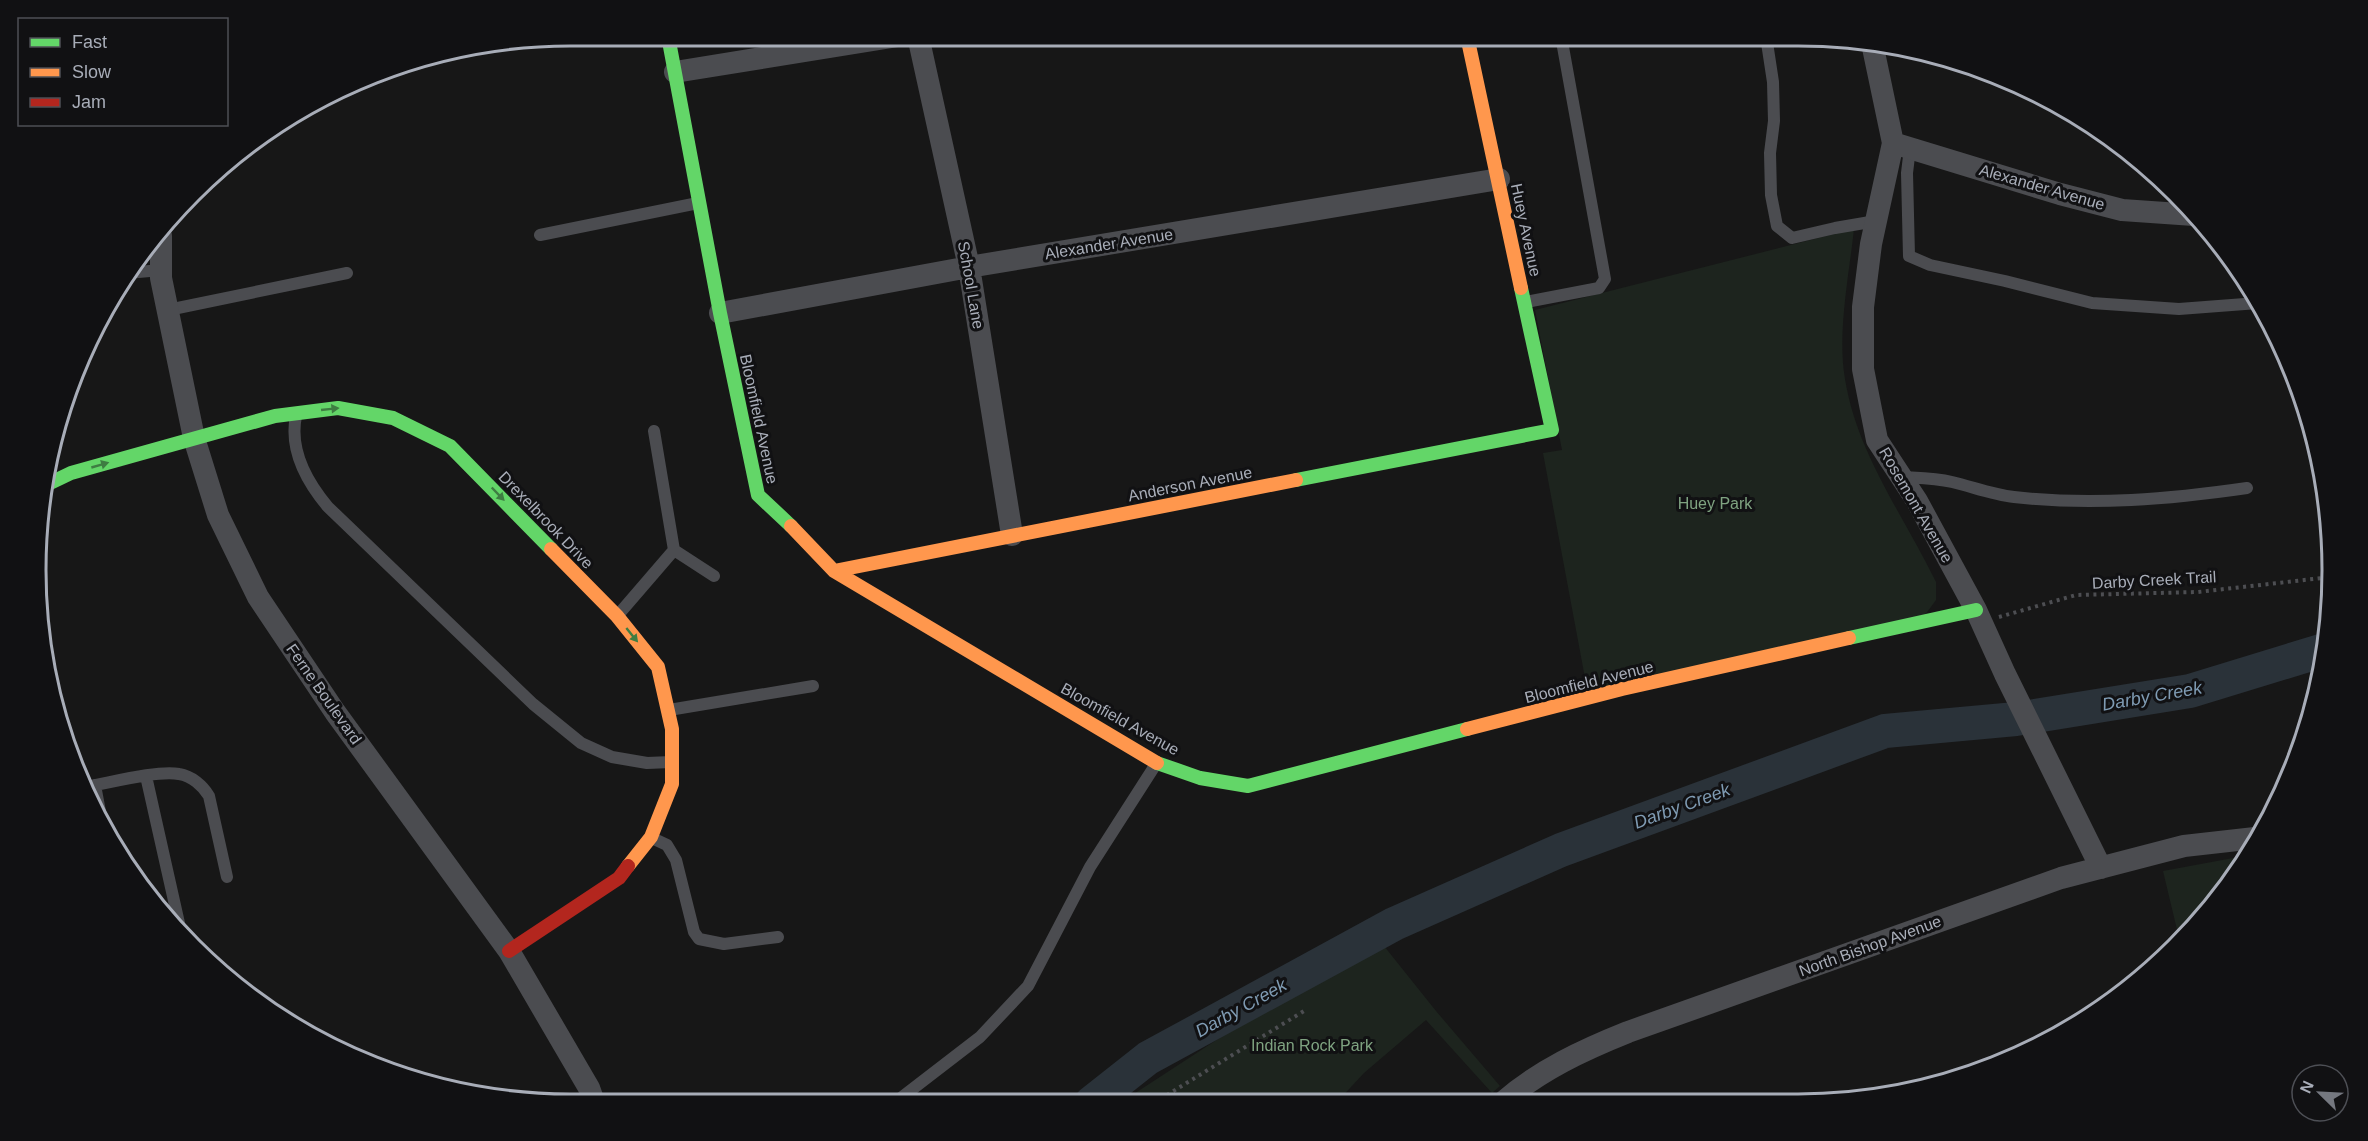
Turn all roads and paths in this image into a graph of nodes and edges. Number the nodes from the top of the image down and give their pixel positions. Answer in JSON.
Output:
{"nodes":[{"id":1,"x":670,"y":46,"type":"edge"},
{"id":2,"x":836,"y":46,"type":"edge"},
{"id":3,"x":920,"y":46,"type":"edge"},
{"id":4,"x":1469,"y":46,"type":"edge"},
{"id":5,"x":1563,"y":46,"type":"edge"},
{"id":6,"x":1768,"y":46,"type":"edge"},
{"id":7,"x":1875,"y":53,"type":"edge"},
{"id":8,"x":675,"y":72,"type":"junction"},
{"id":9,"x":1902,"y":146,"type":"junction"},
{"id":10,"x":1499,"y":179,"type":"junction"},
{"id":11,"x":699,"y":203,"type":"junction"},
{"id":12,"x":2181,"y":214,"type":"edge"},
{"id":13,"x":1876,"y":221,"type":"junction"},
{"id":14,"x":540,"y":235,"type":"dead end"},
{"id":15,"x":161,"y":245,"type":"edge"},
{"id":16,"x":969,"y":267,"type":"junction"},
{"id":17,"x":161,"y":270,"type":"junction"},
{"id":18,"x":140,"y":272,"type":"edge"},
{"id":19,"x":346,"y":273,"type":"dead end"},
{"id":20,"x":1525,"y":302,"type":"junction"},
{"id":21,"x":2248,"y":304,"type":"edge"},
{"id":22,"x":168,"y":310,"type":"junction"},
{"id":23,"x":720,"y":313,"type":"junction"},
{"id":24,"x":296,"y":413,"type":"junction"},
{"id":25,"x":1552,"y":430,"type":"joint"},
{"id":26,"x":654,"y":431,"type":"dead end"},
{"id":27,"x":194,"y":438,"type":"junction"},
{"id":28,"x":1902,"y":477,"type":"junction"},
{"id":29,"x":55,"y":481,"type":"edge"},
{"id":30,"x":2247,"y":488,"type":"dead end"},
{"id":31,"x":1012,"y":535,"type":"junction"},
{"id":32,"x":675,"y":550,"type":"junction"},
{"id":33,"x":834,"y":571,"type":"junction"},
{"id":34,"x":714,"y":576,"type":"dead end"},
{"id":35,"x":2322,"y":578,"type":"edge"},
{"id":36,"x":617,"y":616,"type":"junction"},
{"id":37,"x":1978,"y":616,"type":"junction"},
{"id":38,"x":813,"y":686,"type":"dead end"},
{"id":39,"x":668,"y":710,"type":"junction"},
{"id":40,"x":672,"y":762,"type":"junction"},
{"id":41,"x":1157,"y":763,"type":"junction"},
{"id":42,"x":146,"y":777,"type":"junction"},
{"id":43,"x":93,"y":786,"type":"edge"},
{"id":44,"x":651,"y":837,"type":"junction"},
{"id":45,"x":2247,"y":839,"type":"edge"},
{"id":46,"x":2101,"y":868,"type":"junction"},
{"id":47,"x":227,"y":877,"type":"dead end"},
{"id":48,"x":177,"y":916,"type":"edge"},
{"id":49,"x":778,"y":937,"type":"dead end"},
{"id":50,"x":509,"y":951,"type":"junction"},
{"id":51,"x":1304,"y":1011,"type":"dead end"},
{"id":52,"x":591,"y":1094,"type":"edge"},
{"id":53,"x":906,"y":1094,"type":"edge"},
{"id":54,"x":1169,"y":1094,"type":"edge"},
{"id":55,"x":1512,"y":1094,"type":"edge"}],
"edges":[{"from":1,"to":8,"type":"street","name":"Bloomfield Avenue"},
{"from":2,"to":8,"type":"street"},
{"from":3,"to":16,"type":"street","name":"School Lane"},
{"from":4,"to":10,"type":"street","name":"Huey Avenue"},
{"from":5,"to":20,"type":"lane"},
{"from":6,"to":13,"type":"lane"},
{"from":7,"to":9,"type":"street","name":"Rosemont Avenue"},
{"from":8,"to":11,"type":"street","name":"Bloomfield Avenue"},
{"from":9,"to":12,"type":"street","name":"Alexander Avenue"},
{"from":9,"to":13,"type":"street","name":"Rosemont Avenue"},
{"from":9,"to":21,"type":"lane"},
{"from":10,"to":16,"type":"street","name":"Alexander Avenue"},
{"from":10,"to":20,"type":"street","name":"Huey Avenue"},
{"from":11,"to":14,"type":"lane"},
{"from":11,"to":23,"type":"street","name":"Bloomfield Avenue"},
{"from":13,"to":28,"type":"street","name":"Rosemont Avenue"},
{"from":15,"to":17,"type":"street","name":"Ferne Boulevard"},
{"from":16,"to":23,"type":"street","name":"Alexander Avenue"},
{"from":16,"to":31,"type":"street","name":"School Lane"},
{"from":17,"to":18,"type":"lane"},
{"from":17,"to":22,"type":"street","name":"Ferne Boulevard"},
{"from":19,"to":22,"type":"lane"},
{"from":20,"to":25,"type":"street","name":"Huey Avenue"},
{"from":22,"to":27,"type":"street","name":"Ferne Boulevard"},
{"from":23,"to":33,"type":"street","name":"Bloomfield Avenue"},
{"from":24,"to":27,"type":"street","name":"Drexelbrook Drive"},
{"from":24,"to":36,"type":"street","name":"Drexelbrook Drive","one_way":true},
{"from":24,"to":40,"type":"lane"},
{"from":25,"to":31,"type":"street","name":"Anderson Avenue"},
{"from":26,"to":32,"type":"lane"},
{"from":29,"to":27,"type":"street","name":"Drexelbrook Drive","one_way":true},
{"from":27,"to":50,"type":"street","name":"Ferne Boulevard"},
{"from":28,"to":30,"type":"lane"},
{"from":28,"to":37,"type":"street","name":"Rosemont Avenue"},
{"from":31,"to":33,"type":"street","name":"Anderson Avenue"},
{"from":32,"to":34,"type":"lane"},
{"from":32,"to":36,"type":"lane"},
{"from":33,"to":41,"type":"street","name":"Bloomfield Avenue"},
{"from":35,"to":37,"type":"path","name":"Darby Creek Trail"},
{"from":36,"to":39,"type":"street","name":"Drexelbrook Drive","one_way":true},
{"from":37,"to":41,"type":"street","name":"Bloomfield Avenue"},
{"from":37,"to":46,"type":"street","name":"Rosemont Avenue"},
{"from":38,"to":39,"type":"lane"},
{"from":39,"to":40,"type":"street","name":"Drexelbrook Drive"},
{"from":40,"to":44,"type":"street","name":"Drexelbrook Drive"},
{"from":41,"to":53,"type":"lane"},
{"from":42,"to":43,"type":"lane"},
{"from":42,"to":47,"type":"lane"},
{"from":42,"to":48,"type":"lane"},
{"from":44,"to":49,"type":"lane"},
{"from":44,"to":50,"type":"street","name":"Drexelbrook Drive"},
{"from":45,"to":46,"type":"street","name":"North Bishop Avenue"},
{"from":46,"to":55,"type":"street","name":"North Bishop Avenue"},
{"from":50,"to":52,"type":"street","name":"Ferne Boulevard"},
{"from":51,"to":54,"type":"path"}]}
